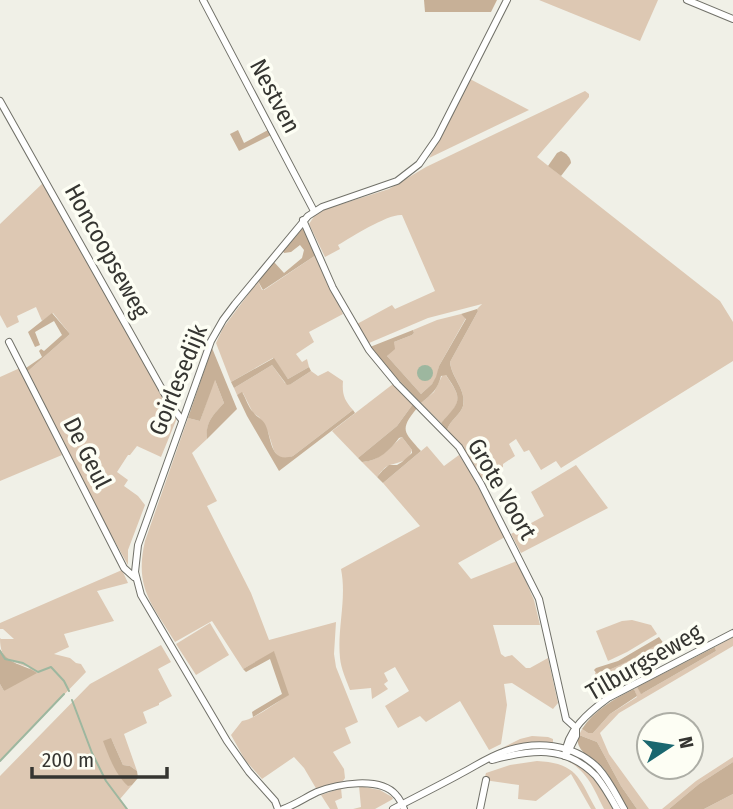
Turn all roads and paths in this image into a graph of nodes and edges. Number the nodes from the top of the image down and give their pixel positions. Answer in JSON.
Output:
{"nodes":[{"id":1,"x":203,"y":0,"type":"edge"},
{"id":2,"x":507,"y":0,"type":"edge"},
{"id":3,"x":687,"y":0,"type":"edge"},
{"id":4,"x":733,"y":19,"type":"edge"},
{"id":5,"x":0,"y":101,"type":"edge"},
{"id":6,"x":314,"y":211,"type":"junction"},
{"id":7,"x":303,"y":220,"type":"junction"},
{"id":8,"x":9,"y":342,"type":"dead end"},
{"id":9,"x":181,"y":420,"type":"junction"},
{"id":10,"x":135,"y":579,"type":"junction"},
{"id":11,"x":733,"y":634,"type":"edge"},
{"id":12,"x":576,"y":728,"type":"junction"},
{"id":13,"x":566,"y":751,"type":"junction"},
{"id":14,"x":486,"y":780,"type":"dead end"},
{"id":15,"x":403,"y":807,"type":"edge"},
{"id":16,"x":281,"y":809,"type":"edge"},
{"id":17,"x":393,"y":809,"type":"edge"},
{"id":18,"x":480,"y":809,"type":"edge"},
{"id":19,"x":617,"y":809,"type":"edge"},
{"id":20,"x":624,"y":809,"type":"edge"}],
"edges":[{"from":1,"to":6,"type":"street","name":"Nestven"},
{"from":2,"to":6,"type":"street","name":"Goirlesedijk"},
{"from":3,"to":4,"type":"street"},
{"from":5,"to":9,"type":"street","name":"Honcoopseweg"},
{"from":6,"to":7,"type":"street","name":"Goirlesedijk"},
{"from":7,"to":9,"type":"street","name":"Goirlesedijk"},
{"from":7,"to":12,"type":"street","name":"Grote Voort"},
{"from":8,"to":10,"type":"street","name":"De Geul"},
{"from":9,"to":10,"type":"street","name":"Goirlesedijk"},
{"from":10,"to":16,"type":"street"},
{"from":11,"to":12,"type":"street","name":"Tilburgseweg"},
{"from":12,"to":13,"type":"street","name":"Tilburgseweg"},
{"from":13,"to":15,"type":"street"},
{"from":13,"to":19,"type":"street"},
{"from":13,"to":20,"type":"street"},
{"from":14,"to":18,"type":"street"},
{"from":15,"to":16,"type":"street"},
{"from":15,"to":17,"type":"street"}]}
